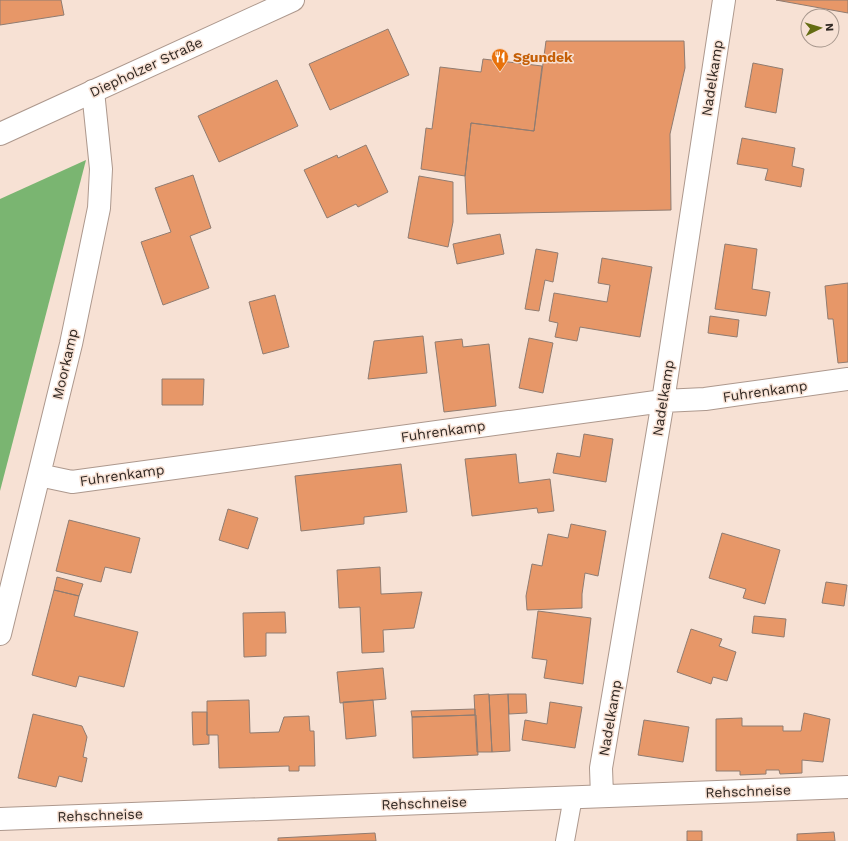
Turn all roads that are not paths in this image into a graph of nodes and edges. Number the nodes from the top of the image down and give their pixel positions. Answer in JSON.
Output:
{"nodes":[{"id":1,"x":293,"y":0,"type":"edge"},
{"id":2,"x":724,"y":0,"type":"edge"},
{"id":3,"x":93,"y":91,"type":"junction"},
{"id":4,"x":0,"y":134,"type":"edge"},
{"id":5,"x":848,"y":379,"type":"edge"},
{"id":6,"x":663,"y":401,"type":"junction"},
{"id":7,"x":39,"y":475,"type":"junction"},
{"id":8,"x":0,"y":634,"type":"edge"},
{"id":9,"x":848,"y":787,"type":"edge"},
{"id":10,"x":602,"y":796,"type":"junction"},
{"id":11,"x":573,"y":797,"type":"junction"},
{"id":12,"x":0,"y":819,"type":"edge"},
{"id":13,"x":565,"y":841,"type":"edge"}],
"edges":[{"from":1,"to":3,"type":"street","name":"Diepholzer Straße"},
{"from":2,"to":6,"type":"street","name":"Nadelkamp"},
{"from":3,"to":4,"type":"street","name":"Diepholzer Straße"},
{"from":3,"to":7,"type":"street","name":"Moorkamp"},
{"from":5,"to":6,"type":"street","name":"Fuhrenkamp"},
{"from":6,"to":7,"type":"street","name":"Fuhrenkamp"},
{"from":6,"to":10,"type":"street","name":"Nadelkamp"},
{"from":7,"to":8,"type":"street","name":"Moorkamp"},
{"from":9,"to":10,"type":"street","name":"Rehschneise"},
{"from":10,"to":11,"type":"street","name":"Rehschneise"},
{"from":11,"to":12,"type":"street","name":"Rehschneise"},
{"from":11,"to":13,"type":"lane"}]}
